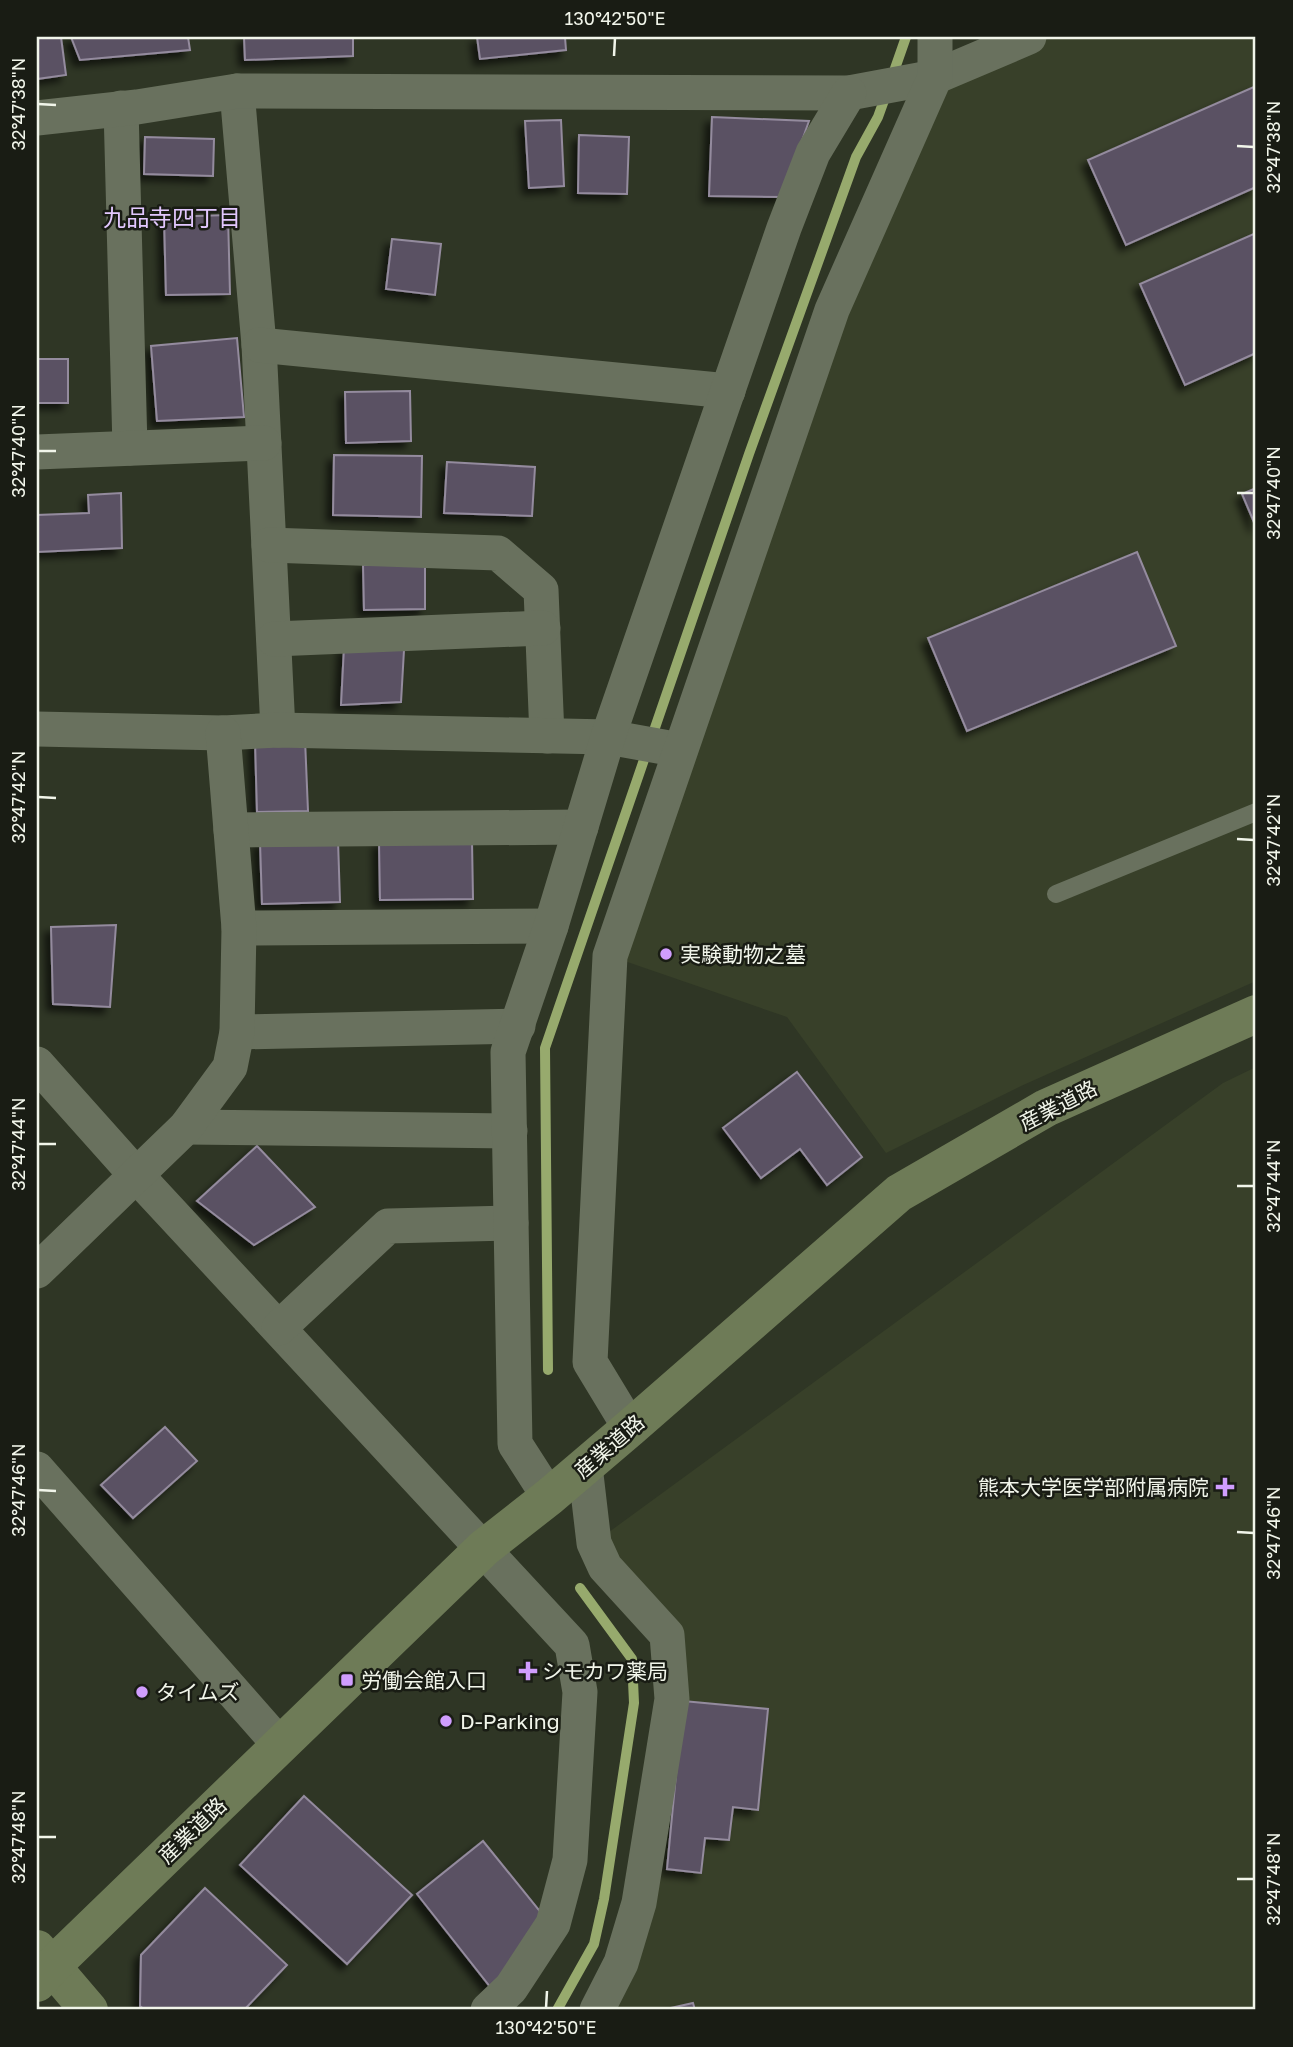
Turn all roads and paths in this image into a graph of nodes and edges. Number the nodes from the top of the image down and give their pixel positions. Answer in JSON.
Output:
{"nodes":[{"id":1,"x":935,"y":37,"type":"edge"},
{"id":2,"x":1029,"y":37,"type":"edge"},
{"id":3,"x":935,"y":76,"type":"junction"},
{"id":4,"x":237,"y":91,"type":"junction"},
{"id":5,"x":849,"y":93,"type":"junction"},
{"id":6,"x":121,"y":108,"type":"junction"},
{"id":7,"x":37,"y":118,"type":"edge"},
{"id":8,"x":258,"y":345,"type":"junction"},
{"id":9,"x":728,"y":391,"type":"junction"},
{"id":10,"x":264,"y":443,"type":"junction"},
{"id":11,"x":130,"y":448,"type":"junction"},
{"id":12,"x":37,"y":452,"type":"edge"},
{"id":13,"x":269,"y":545,"type":"junction"},
{"id":14,"x":542,"y":628,"type":"junction"},
{"id":15,"x":274,"y":639,"type":"junction"},
{"id":16,"x":37,"y":729,"type":"edge"},
{"id":17,"x":278,"y":730,"type":"junction"},
{"id":18,"x":223,"y":733,"type":"junction"},
{"id":19,"x":547,"y":736,"type":"junction"},
{"id":20,"x":608,"y":737,"type":"junction"},
{"id":21,"x":680,"y":750,"type":"junction"},
{"id":22,"x":1256,"y":812,"type":"edge"},
{"id":23,"x":582,"y":827,"type":"junction"},
{"id":24,"x":231,"y":830,"type":"junction"},
{"id":25,"x":1056,"y":894,"type":"dead end"},
{"id":26,"x":551,"y":926,"type":"junction"},
{"id":27,"x":239,"y":928,"type":"junction"},
{"id":28,"x":1256,"y":1014,"type":"edge"},
{"id":29,"x":518,"y":1026,"type":"junction"},
{"id":30,"x":237,"y":1032,"type":"junction"},
{"id":31,"x":37,"y":1064,"type":"edge"},
{"id":32,"x":186,"y":1127,"type":"junction"},
{"id":33,"x":510,"y":1130,"type":"junction"},
{"id":34,"x":137,"y":1176,"type":"junction"},
{"id":35,"x":511,"y":1223,"type":"junction"},
{"id":36,"x":37,"y":1271,"type":"edge"},
{"id":37,"x":279,"y":1328,"type":"junction"},
{"id":38,"x":630,"y":1428,"type":"junction"},
{"id":39,"x":585,"y":1466,"type":"junction"},
{"id":40,"x":37,"y":1469,"type":"edge"},
{"id":41,"x":549,"y":1497,"type":"junction"},
{"id":42,"x":484,"y":1548,"type":"junction"},
{"id":43,"x":280,"y":1745,"type":"junction"},
{"id":44,"x":42,"y":1966,"type":"edge"},
{"id":45,"x":89,"y":2010,"type":"edge"},
{"id":46,"x":488,"y":2010,"type":"edge"},
{"id":47,"x":597,"y":2010,"type":"edge"}],
"edges":[{"from":1,"to":3,"type":"street"},
{"from":2,"to":3,"type":"street"},
{"from":3,"to":5,"type":"street"},
{"from":3,"to":21,"type":"street"},
{"from":4,"to":5,"type":"street"},
{"from":4,"to":6,"type":"street"},
{"from":4,"to":8,"type":"street"},
{"from":5,"to":9,"type":"street"},
{"from":6,"to":7,"type":"street"},
{"from":6,"to":11,"type":"street"},
{"from":8,"to":9,"type":"street"},
{"from":8,"to":10,"type":"street"},
{"from":9,"to":20,"type":"street"},
{"from":10,"to":11,"type":"street"},
{"from":10,"to":13,"type":"street"},
{"from":11,"to":12,"type":"street"},
{"from":13,"to":14,"type":"street"},
{"from":13,"to":15,"type":"street"},
{"from":14,"to":15,"type":"street"},
{"from":14,"to":19,"type":"street"},
{"from":15,"to":17,"type":"street"},
{"from":16,"to":18,"type":"street"},
{"from":17,"to":18,"type":"street"},
{"from":17,"to":19,"type":"street"},
{"from":18,"to":24,"type":"street"},
{"from":19,"to":20,"type":"street"},
{"from":20,"to":21,"type":"street"},
{"from":20,"to":23,"type":"street"},
{"from":21,"to":38,"type":"street"},
{"from":22,"to":25,"type":"lane"},
{"from":23,"to":24,"type":"street"},
{"from":23,"to":26,"type":"street"},
{"from":24,"to":27,"type":"street"},
{"from":26,"to":27,"type":"street"},
{"from":26,"to":29,"type":"street"},
{"from":27,"to":30,"type":"street"},
{"from":28,"to":38,"type":"street","name":"産業道路"},
{"from":29,"to":30,"type":"street"},
{"from":29,"to":33,"type":"street"},
{"from":30,"to":32,"type":"street"},
{"from":31,"to":34,"type":"street"},
{"from":32,"to":33,"type":"street"},
{"from":32,"to":34,"type":"street"},
{"from":33,"to":35,"type":"street"},
{"from":34,"to":36,"type":"street"},
{"from":34,"to":37,"type":"street"},
{"from":35,"to":37,"type":"street"},
{"from":35,"to":41,"type":"street"},
{"from":37,"to":42,"type":"street"},
{"from":38,"to":39,"type":"street","name":"産業道路"},
{"from":39,"to":41,"type":"street","name":"産業道路"},
{"from":39,"to":47,"type":"street"},
{"from":40,"to":43,"type":"street"},
{"from":41,"to":42,"type":"street","name":"産業道路"},
{"from":42,"to":43,"type":"street","name":"産業道路"},
{"from":42,"to":46,"type":"street"},
{"from":43,"to":44,"type":"street","name":"産業道路"},
{"from":44,"to":45,"type":"street"}]}
